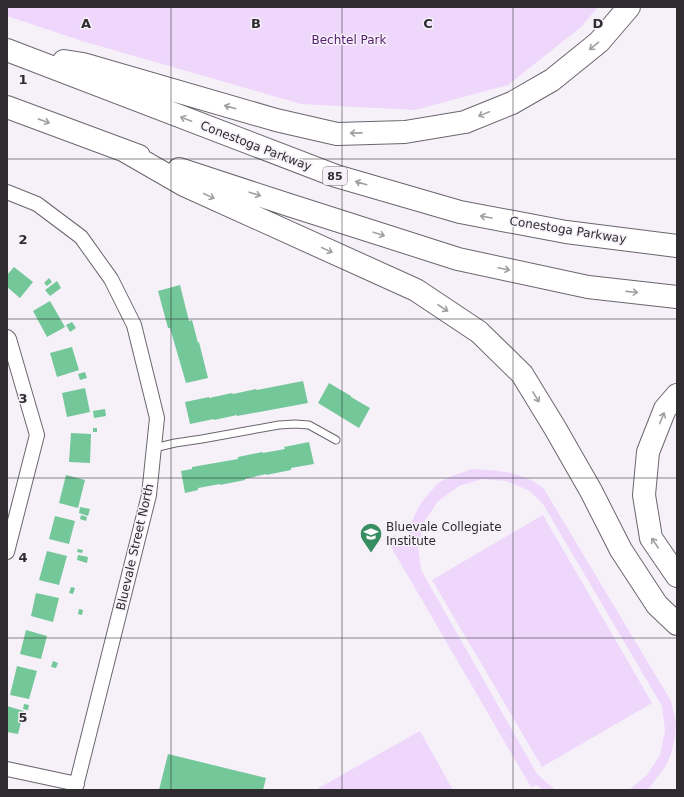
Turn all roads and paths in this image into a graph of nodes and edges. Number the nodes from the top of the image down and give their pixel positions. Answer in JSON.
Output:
{"nodes":[{"id":1,"x":629,"y":7,"type":"edge"},
{"id":2,"x":7,"y":51,"type":"edge"},
{"id":3,"x":7,"y":107,"type":"edge"},
{"id":4,"x":125,"y":151,"type":"junction"},
{"id":5,"x":7,"y":192,"type":"edge"},
{"id":6,"x":677,"y":246,"type":"edge"},
{"id":7,"x":677,"y":297,"type":"edge"},
{"id":8,"x":7,"y":337,"type":"edge"},
{"id":9,"x":677,"y":395,"type":"edge"},
{"id":10,"x":336,"y":440,"type":"dead end"},
{"id":11,"x":154,"y":448,"type":"junction"},
{"id":12,"x":7,"y":552,"type":"edge"},
{"id":13,"x":677,"y":576,"type":"edge"},
{"id":14,"x":677,"y":624,"type":"edge"},
{"id":15,"x":7,"y":769,"type":"edge"},
{"id":16,"x":76,"y":787,"type":"edge"}],
"edges":[{"from":1,"to":2,"type":"highway","one_way":true},
{"from":6,"to":2,"type":"highway","name":"Conestoga Parkway","number":"85","one_way":true},
{"from":3,"to":4,"type":"highway","one_way":true},
{"from":4,"to":7,"type":"highway","one_way":true},
{"from":4,"to":14,"type":"highway","one_way":true},
{"from":5,"to":11,"type":"street","name":"Bluevale Street North"},
{"from":8,"to":12,"type":"street"},
{"from":13,"to":9,"type":"highway","one_way":true},
{"from":10,"to":11,"type":"lane"},
{"from":11,"to":16,"type":"street","name":"Bluevale Street North"},
{"from":15,"to":16,"type":"street"}]}
